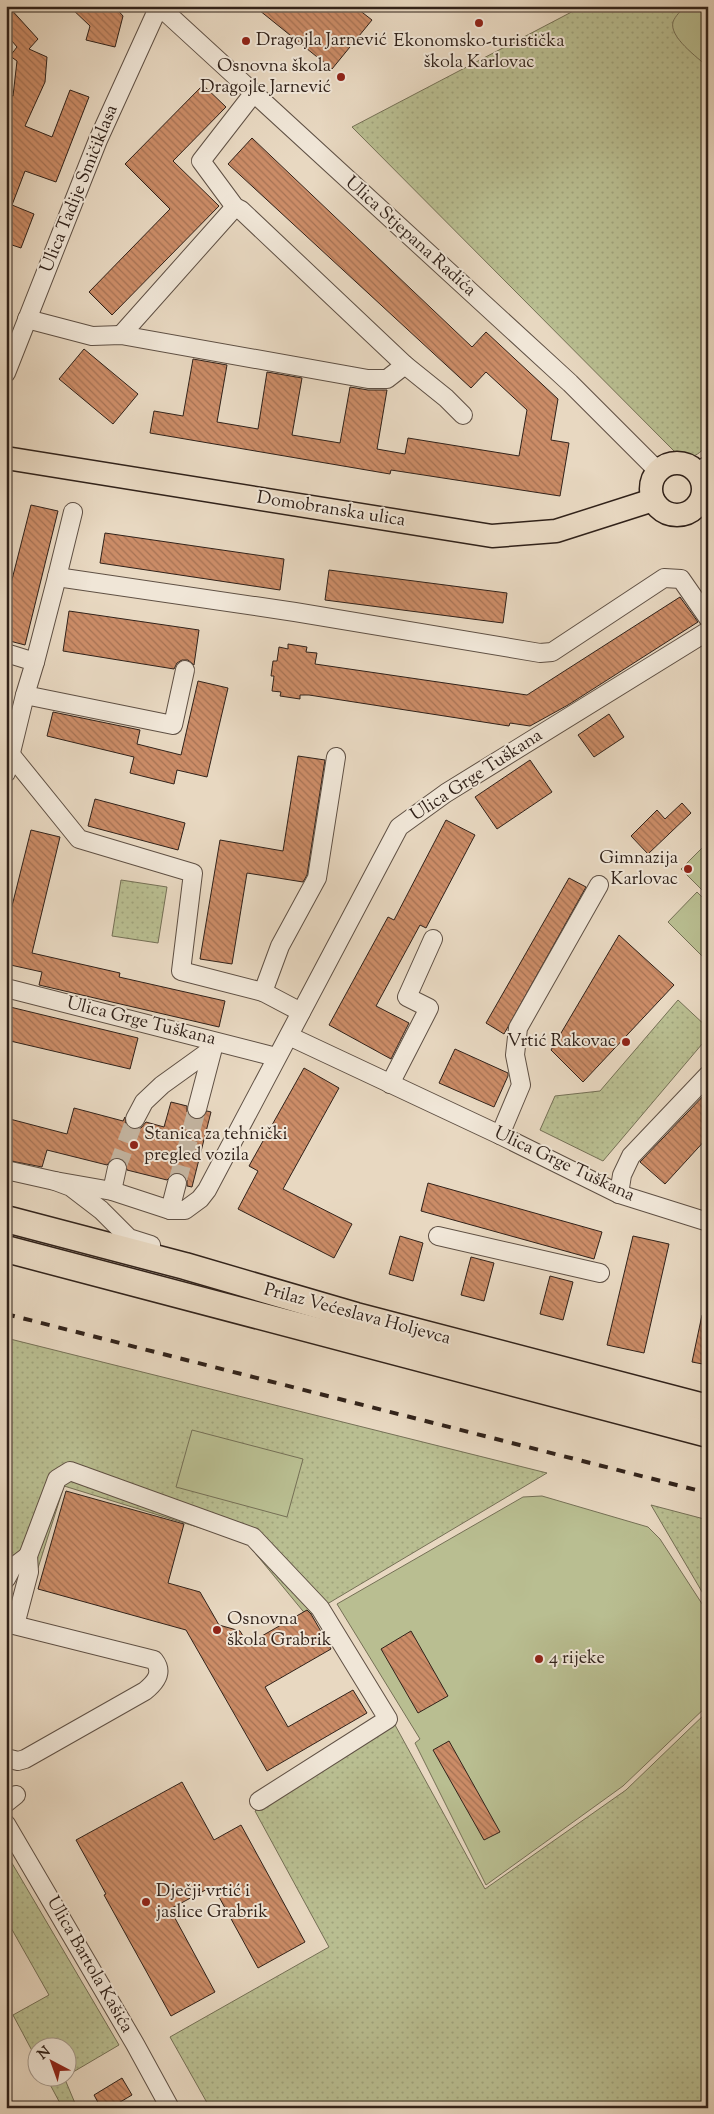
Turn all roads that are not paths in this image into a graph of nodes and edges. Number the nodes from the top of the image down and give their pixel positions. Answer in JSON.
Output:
{"nodes":[{"id":1,"x":159,"y":6,"type":"edge"},
{"id":2,"x":253,"y":94,"type":"junction"},
{"id":3,"x":235,"y":208,"type":"junction"},
{"id":4,"x":27,"y":319,"type":"junction"},
{"id":5,"x":121,"y":336,"type":"junction"},
{"id":6,"x":405,"y":365,"type":"junction"},
{"id":7,"x":6,"y":373,"type":"edge"},
{"id":8,"x":463,"y":415,"type":"dead end"},
{"id":9,"x":6,"y":458,"type":"edge"},
{"id":10,"x":703,"y":469,"type":"edge"},
{"id":11,"x":658,"y":471,"type":"junction"},
{"id":12,"x":653,"y":500,"type":"junction"},
{"id":13,"x":73,"y":512,"type":"dead end"},
{"id":14,"x":702,"y":512,"type":"edge"},
{"id":15,"x":57,"y":577,"type":"junction"},
{"id":16,"x":708,"y":618,"type":"edge"},
{"id":17,"x":708,"y":631,"type":"edge"},
{"id":18,"x":6,"y":653,"type":"edge"},
{"id":19,"x":35,"y":662,"type":"junction"},
{"id":20,"x":185,"y":670,"type":"dead end"},
{"id":21,"x":25,"y":695,"type":"junction"},
{"id":22,"x":11,"y":755,"type":"junction"},
{"id":23,"x":336,"y":757,"type":"dead end"},
{"id":24,"x":6,"y":773,"type":"edge"},
{"id":25,"x":599,"y":885,"type":"dead end"},
{"id":26,"x":434,"y":939,"type":"dead end"},
{"id":27,"x":6,"y":988,"type":"edge"},
{"id":28,"x":263,"y":992,"type":"junction"},
{"id":29,"x":301,"y":1012,"type":"junction"},
{"id":30,"x":289,"y":1036,"type":"junction"},
{"id":31,"x":214,"y":1045,"type":"junction"},
{"id":32,"x":276,"y":1057,"type":"junction"},
{"id":33,"x":708,"y":1074,"type":"edge"},
{"id":34,"x":390,"y":1084,"type":"junction"},
{"id":35,"x":197,"y":1109,"type":"tunnel mouth"},
{"id":36,"x":135,"y":1119,"type":"tunnel mouth"},
{"id":37,"x":500,"y":1136,"type":"junction"},
{"id":38,"x":118,"y":1168,"type":"tunnel mouth"},
{"id":39,"x":6,"y":1170,"type":"edge"},
{"id":40,"x":55,"y":1181,"type":"junction"},
{"id":41,"x":178,"y":1183,"type":"tunnel mouth"},
{"id":42,"x":112,"y":1191,"type":"junction"},
{"id":43,"x":619,"y":1194,"type":"junction"},
{"id":44,"x":170,"y":1210,"type":"junction"},
{"id":45,"x":6,"y":1218,"type":"edge"},
{"id":46,"x":708,"y":1222,"type":"edge"},
{"id":47,"x":438,"y":1236,"type":"dead end"},
{"id":48,"x":6,"y":1249,"type":"edge"},
{"id":49,"x":185,"y":1266,"type":"junction"},
{"id":50,"x":600,"y":1273,"type":"dead end"},
{"id":51,"x":708,"y":1408,"type":"edge"},
{"id":52,"x":708,"y":1434,"type":"edge"},
{"id":53,"x":28,"y":1556,"type":"junction"},
{"id":54,"x":6,"y":1579,"type":"edge"},
{"id":55,"x":10,"y":1624,"type":"edge"},
{"id":56,"x":6,"y":1758,"type":"edge"},
{"id":57,"x":259,"y":1801,"type":"dead end"},
{"id":58,"x":6,"y":1824,"type":"edge"},
{"id":59,"x":170,"y":2108,"type":"edge"}],
"edges":[{"from":1,"to":2,"type":"street","name":"Ulica Stjepana Radića"},
{"from":1,"to":4,"type":"street","name":"Ulica Tadije Smičiklasa"},
{"from":2,"to":3,"type":"street"},
{"from":2,"to":11,"type":"street","name":"Ulica Stjepana Radića"},
{"from":3,"to":5,"type":"street"},
{"from":3,"to":6,"type":"street"},
{"from":4,"to":5,"type":"street"},
{"from":4,"to":7,"type":"street","name":"Ulica Tadije Smičiklasa"},
{"from":5,"to":6,"type":"street"},
{"from":6,"to":8,"type":"street"},
{"from":9,"to":12,"type":"main road","name":"Domobranska ulica"},
{"from":10,"to":11,"type":"main road"},
{"from":10,"to":14,"type":"main road"},
{"from":11,"to":12,"type":"main road"},
{"from":12,"to":14,"type":"main road"},
{"from":13,"to":15,"type":"street"},
{"from":15,"to":16,"type":"street"},
{"from":15,"to":19,"type":"street"},
{"from":17,"to":29,"type":"street","name":"Ulica Grge Tuškana"},
{"from":18,"to":19,"type":"street"},
{"from":19,"to":21,"type":"street"},
{"from":20,"to":21,"type":"street"},
{"from":21,"to":22,"type":"street"},
{"from":22,"to":24,"type":"street"},
{"from":22,"to":28,"type":"street"},
{"from":23,"to":28,"type":"street"},
{"from":25,"to":37,"type":"street"},
{"from":26,"to":34,"type":"street"},
{"from":27,"to":31,"type":"street","name":"Ulica Grge Tuškana"},
{"from":28,"to":29,"type":"street"},
{"from":29,"to":30,"type":"street","name":"Ulica Grge Tuškana"},
{"from":30,"to":32,"type":"street","name":"Ulica Grge Tuškana"},
{"from":30,"to":34,"type":"street","name":"Ulica Grge Tuškana"},
{"from":31,"to":32,"type":"street","name":"Ulica Grge Tuškana"},
{"from":31,"to":35,"type":"street"},
{"from":31,"to":36,"type":"street"},
{"from":32,"to":44,"type":"street","name":"Ulica Grge Tuškana"},
{"from":33,"to":43,"type":"street"},
{"from":34,"to":37,"type":"street","name":"Ulica Grge Tuškana"},
{"from":37,"to":43,"type":"street","name":"Ulica Grge Tuškana"},
{"from":38,"to":42,"type":"street"},
{"from":39,"to":40,"type":"street"},
{"from":40,"to":42,"type":"street"},
{"from":40,"to":49,"type":"street"},
{"from":41,"to":44,"type":"street"},
{"from":42,"to":44,"type":"street"},
{"from":43,"to":46,"type":"street","name":"Ulica Grge Tuškana"},
{"from":45,"to":49,"type":"highway","name":"Prilaz Većeslava Holjevca"},
{"from":47,"to":50,"type":"street"},
{"from":48,"to":52,"type":"highway","name":"Prilaz Većeslava Holjevca"},
{"from":49,"to":51,"type":"highway","name":"Prilaz Većeslava Holjevca"},
{"from":53,"to":54,"type":"street"},
{"from":53,"to":55,"type":"street"},
{"from":53,"to":57,"type":"street"},
{"from":55,"to":56,"type":"street"},
{"from":58,"to":59,"type":"street","name":"Ulica Bartola Kašića"}]}
